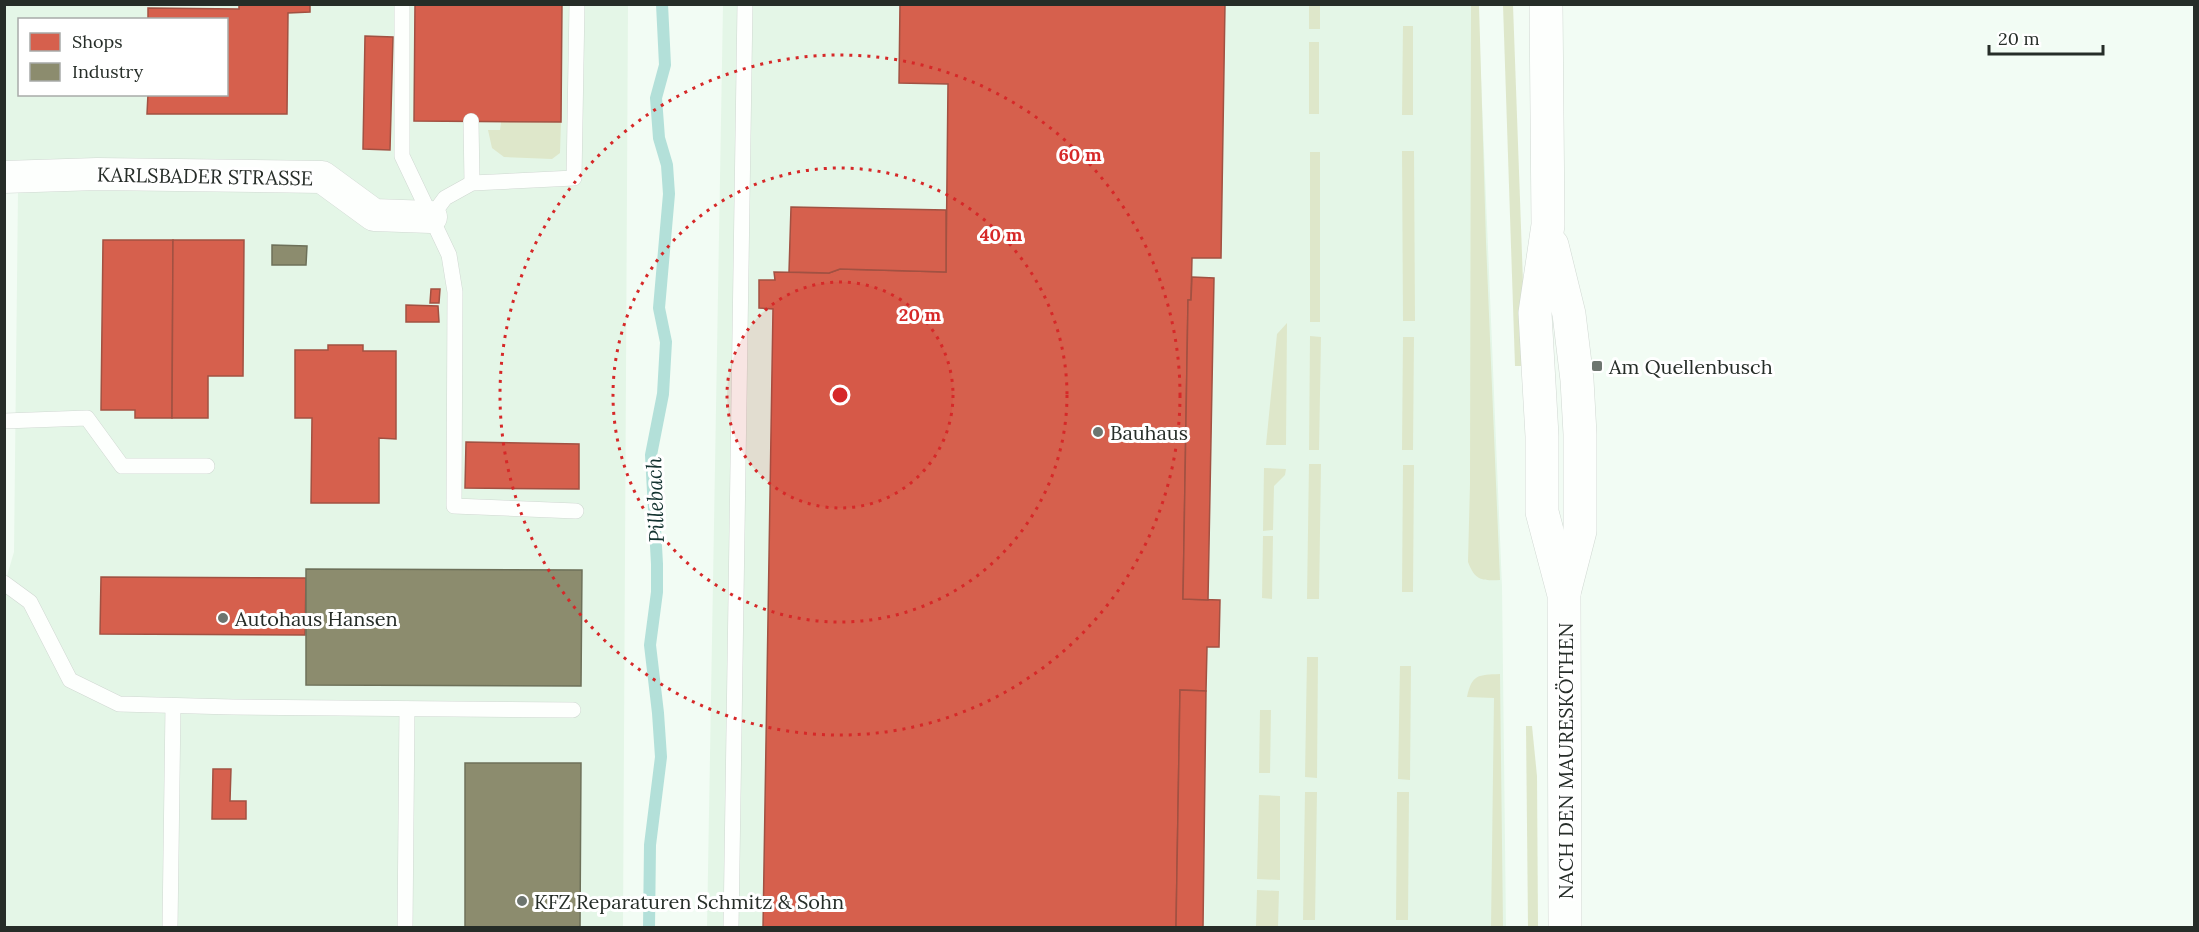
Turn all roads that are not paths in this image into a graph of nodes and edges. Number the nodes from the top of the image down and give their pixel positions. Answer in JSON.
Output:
{"nodes":[{"id":1,"x":402,"y":4,"type":"edge"},
{"id":2,"x":577,"y":4,"type":"edge"},
{"id":3,"x":745,"y":4,"type":"edge"},
{"id":4,"x":1546,"y":4,"type":"edge"},
{"id":5,"x":471,"y":121,"type":"dead end"},
{"id":6,"x":4,"y":177,"type":"edge"},
{"id":7,"x":472,"y":183,"type":"junction"},
{"id":8,"x":431,"y":217,"type":"junction"},
{"id":9,"x":4,"y":421,"type":"edge"},
{"id":10,"x":207,"y":466,"type":"dead end"},
{"id":11,"x":576,"y":511,"type":"dead end"},
{"id":12,"x":4,"y":583,"type":"edge"},
{"id":13,"x":173,"y":706,"type":"junction"},
{"id":14,"x":407,"y":709,"type":"junction"},
{"id":15,"x":573,"y":710,"type":"dead end"},
{"id":16,"x":170,"y":927,"type":"edge"},
{"id":17,"x":405,"y":927,"type":"edge"},
{"id":18,"x":731,"y":927,"type":"edge"},
{"id":19,"x":1565,"y":927,"type":"edge"}],
"edges":[{"from":1,"to":8,"type":"lane"},
{"from":2,"to":7,"type":"lane"},
{"from":3,"to":18,"type":"lane"},
{"from":4,"to":19,"type":"street","name":"NACH DEN MAURESKÖTHEN"},
{"from":5,"to":7,"type":"lane"},
{"from":6,"to":8,"type":"street","name":"KARLSBADER STRASSE"},
{"from":7,"to":8,"type":"lane"},
{"from":8,"to":11,"type":"lane"},
{"from":9,"to":10,"type":"lane"},
{"from":12,"to":13,"type":"lane"},
{"from":13,"to":14,"type":"lane"},
{"from":13,"to":16,"type":"lane"},
{"from":14,"to":15,"type":"lane"},
{"from":14,"to":17,"type":"lane"}]}
